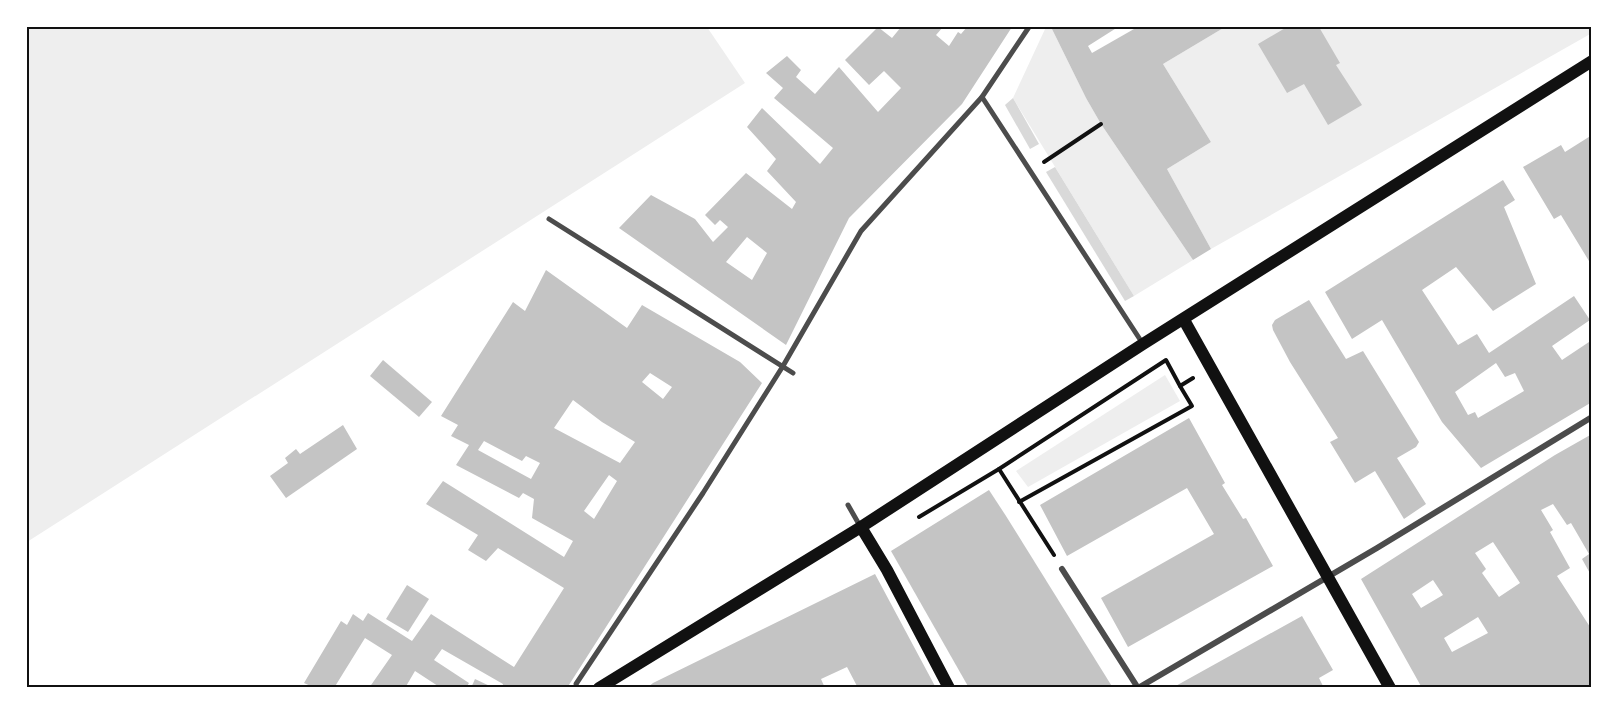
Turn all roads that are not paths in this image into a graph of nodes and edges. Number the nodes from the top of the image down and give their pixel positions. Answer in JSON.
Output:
{"nodes":[{"id":1,"x":1029,"y":27,"type":"edge"},
{"id":2,"x":1592,"y":61,"type":"edge"},
{"id":3,"x":982,"y":97,"type":"junction"},
{"id":4,"x":981,"y":106,"type":"dead end"},
{"id":5,"x":549,"y":219,"type":"dead end"},
{"id":6,"x":1184,"y":320,"type":"junction"},
{"id":7,"x":1143,"y":344,"type":"junction"},
{"id":8,"x":783,"y":366,"type":"junction"},
{"id":9,"x":793,"y":373,"type":"dead end"},
{"id":10,"x":1592,"y":417,"type":"edge"},
{"id":11,"x":848,"y":505,"type":"dead end"},
{"id":12,"x":861,"y":527,"type":"junction"},
{"id":13,"x":1062,"y":569,"type":"road end"},
{"id":14,"x":1326,"y":576,"type":"junction"},
{"id":15,"x":577,"y":688,"type":"edge"},
{"id":16,"x":599,"y":688,"type":"edge"},
{"id":17,"x":949,"y":688,"type":"edge"},
{"id":18,"x":1138,"y":688,"type":"edge"},
{"id":19,"x":1390,"y":688,"type":"edge"}],
"edges":[{"from":1,"to":3,"type":"street"},
{"from":2,"to":6,"type":"main road"},
{"from":3,"to":4,"type":"street"},
{"from":3,"to":7,"type":"street"},
{"from":3,"to":8,"type":"street"},
{"from":5,"to":8,"type":"street"},
{"from":6,"to":7,"type":"main road"},
{"from":6,"to":14,"type":"main road"},
{"from":7,"to":12,"type":"main road"},
{"from":8,"to":9,"type":"street"},
{"from":8,"to":15,"type":"street"},
{"from":10,"to":14,"type":"street"},
{"from":11,"to":12,"type":"street"},
{"from":12,"to":16,"type":"main road"},
{"from":12,"to":17,"type":"main road"},
{"from":13,"to":18,"type":"street"},
{"from":14,"to":18,"type":"street"},
{"from":14,"to":19,"type":"main road"}]}
